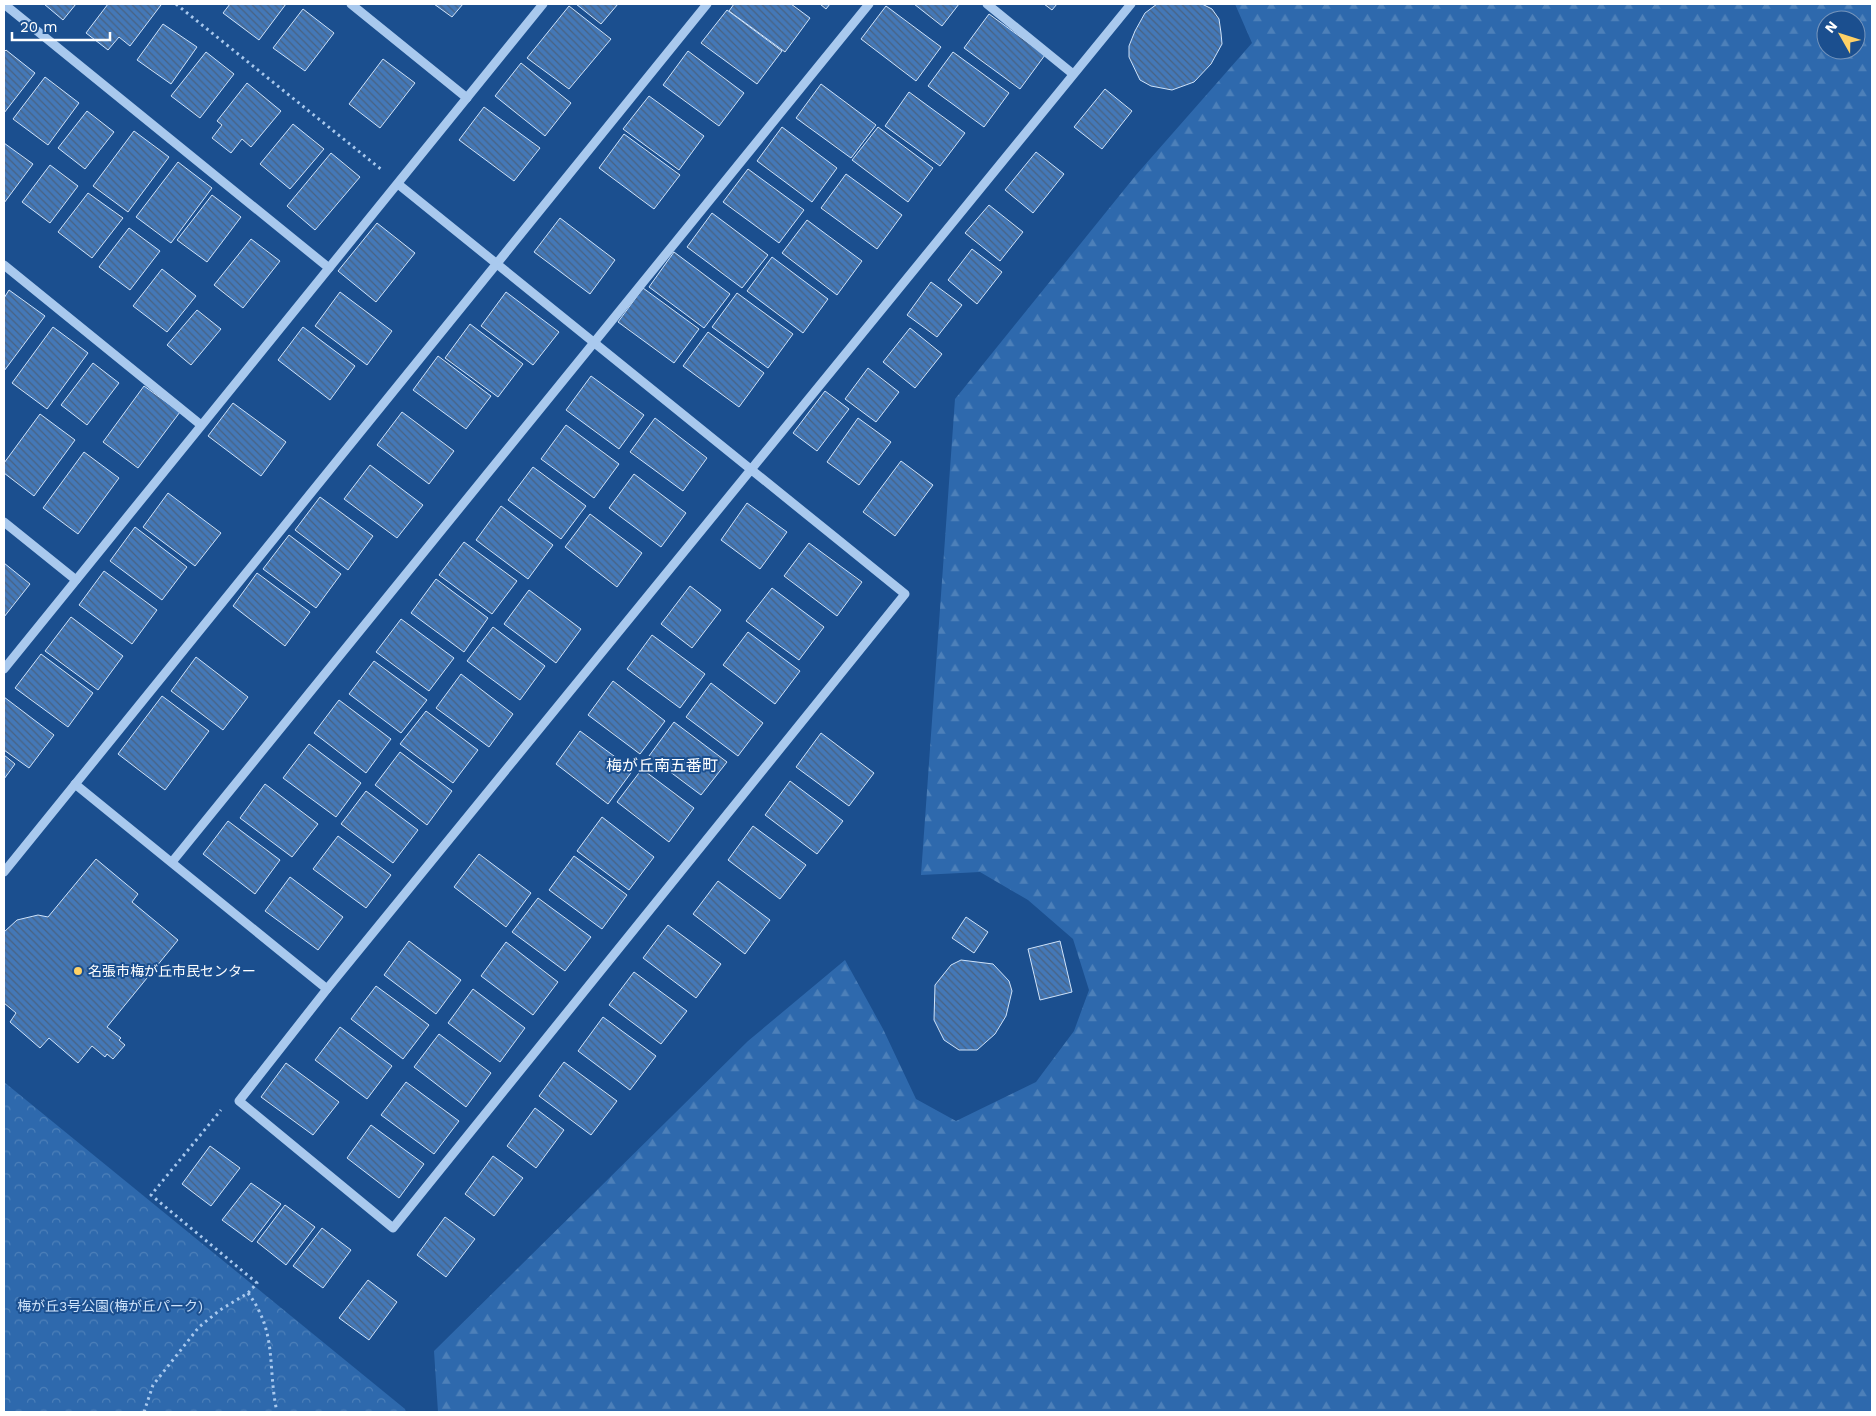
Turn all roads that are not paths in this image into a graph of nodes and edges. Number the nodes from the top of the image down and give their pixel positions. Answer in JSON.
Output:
{"nodes":[{"id":1,"x":4,"y":4,"type":"edge"},
{"id":2,"x":350,"y":4,"type":"edge"},
{"id":3,"x":544,"y":4,"type":"edge"},
{"id":4,"x":707,"y":4,"type":"edge"},
{"id":5,"x":869,"y":4,"type":"edge"},
{"id":6,"x":987,"y":4,"type":"edge"},
{"id":7,"x":1131,"y":4,"type":"edge"},
{"id":8,"x":1073,"y":74,"type":"junction"},
{"id":9,"x":467,"y":98,"type":"junction"},
{"id":10,"x":398,"y":184,"type":"junction"},
{"id":11,"x":497,"y":264,"type":"junction"},
{"id":12,"x":4,"y":265,"type":"edge"},
{"id":13,"x":329,"y":268,"type":"junction"},
{"id":14,"x":595,"y":342,"type":"junction"},
{"id":15,"x":201,"y":426,"type":"junction"},
{"id":16,"x":751,"y":470,"type":"junction"},
{"id":17,"x":4,"y":522,"type":"edge"},
{"id":18,"x":76,"y":580,"type":"junction"},
{"id":19,"x":4,"y":669,"type":"edge"},
{"id":20,"x":75,"y":784,"type":"junction"},
{"id":21,"x":172,"y":862,"type":"junction"},
{"id":22,"x":4,"y":872,"type":"edge"},
{"id":23,"x":327,"y":989,"type":"junction"}],
"edges":[{"from":1,"to":13,"type":"street"},
{"from":2,"to":9,"type":"street"},
{"from":3,"to":9,"type":"street"},
{"from":4,"to":11,"type":"street"},
{"from":5,"to":14,"type":"street"},
{"from":6,"to":8,"type":"street"},
{"from":7,"to":8,"type":"street"},
{"from":8,"to":16,"type":"street"},
{"from":9,"to":10,"type":"street"},
{"from":10,"to":11,"type":"street"},
{"from":10,"to":13,"type":"street"},
{"from":11,"to":14,"type":"street"},
{"from":11,"to":20,"type":"street"},
{"from":12,"to":15,"type":"street"},
{"from":13,"to":15,"type":"street"},
{"from":14,"to":16,"type":"street"},
{"from":14,"to":21,"type":"street"},
{"from":15,"to":18,"type":"street"},
{"from":16,"to":23,"type":"street"},
{"from":16,"to":23,"type":"street"},
{"from":17,"to":18,"type":"street"},
{"from":18,"to":19,"type":"street"},
{"from":20,"to":21,"type":"street"},
{"from":20,"to":22,"type":"street"},
{"from":21,"to":23,"type":"street"}]}
